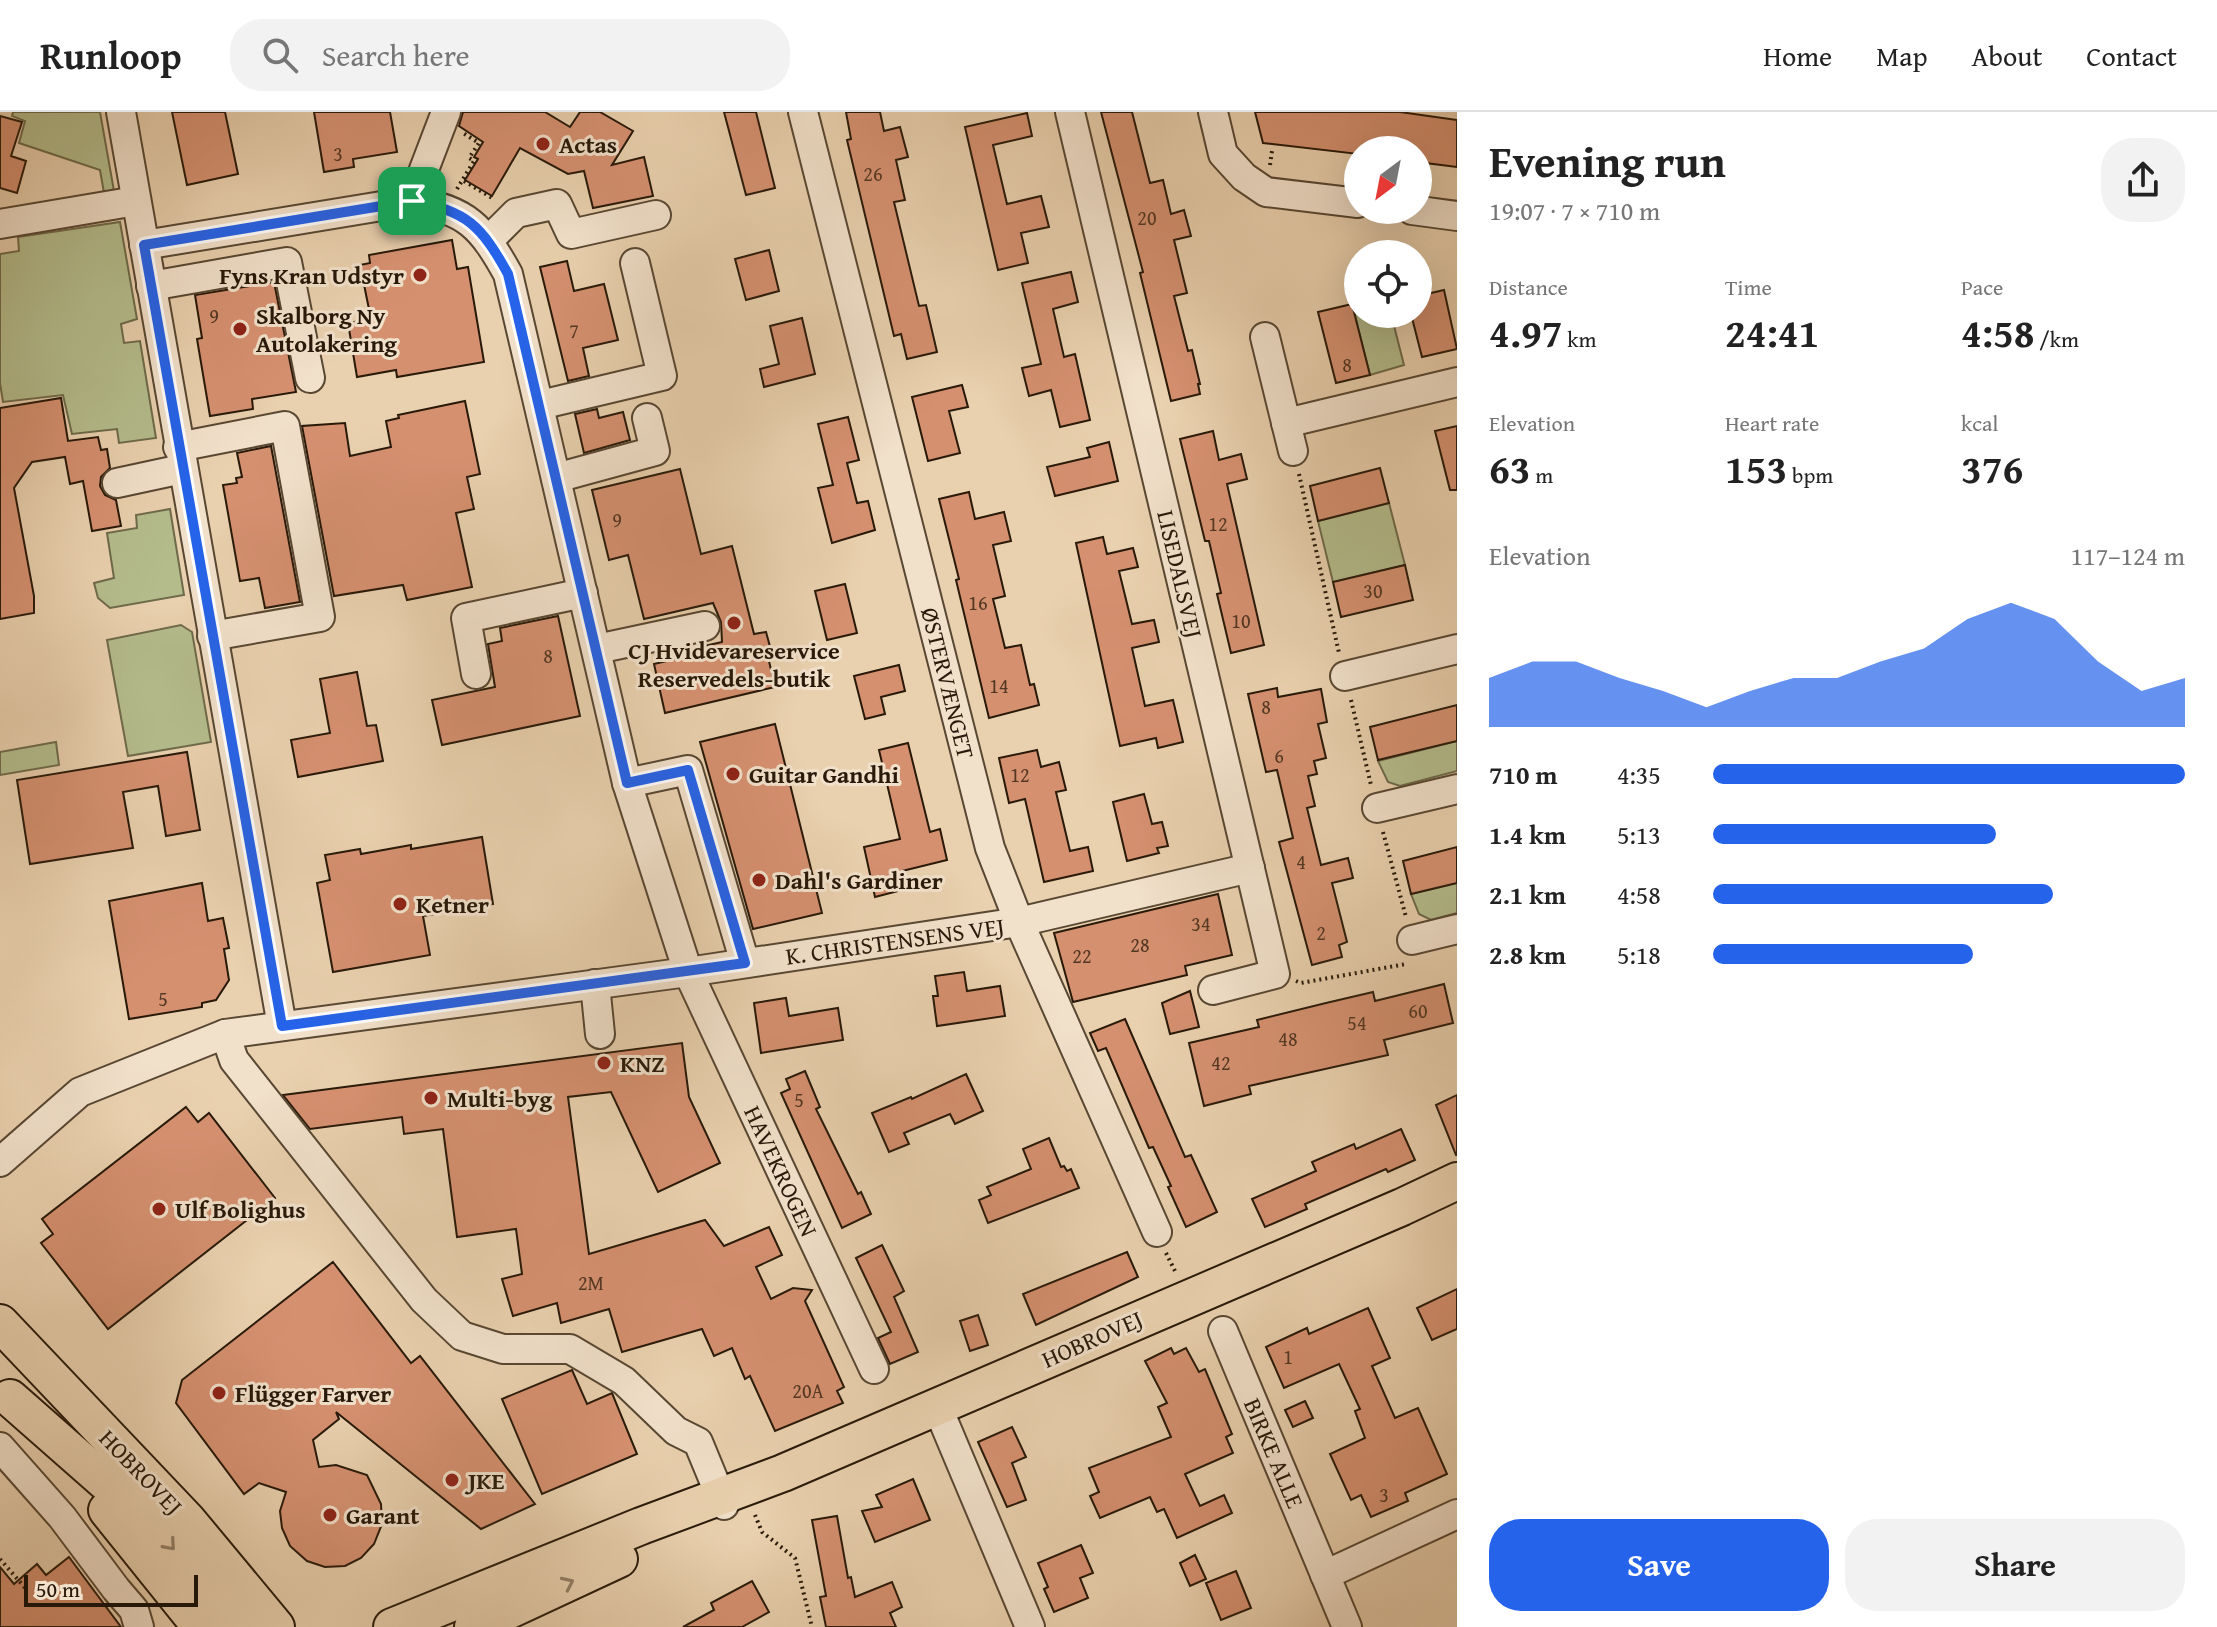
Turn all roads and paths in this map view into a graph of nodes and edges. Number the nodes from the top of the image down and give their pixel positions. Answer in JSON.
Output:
{"nodes":[{"id":1,"x":121,"y":112,"type":"edge"},
{"id":2,"x":803,"y":112,"type":"edge"},
{"id":3,"x":1070,"y":112,"type":"edge"},
{"id":4,"x":1213,"y":112,"type":"edge"},
{"id":5,"x":450,"y":120,"type":"edge"},
{"id":6,"x":463,"y":181,"type":"junction"},
{"id":7,"x":136,"y":201,"type":"junction"},
{"id":8,"x":412,"y":201,"type":"junction"},
{"id":9,"x":1344,"y":201,"type":"edge"},
{"id":10,"x":445,"y":208,"type":"junction"},
{"id":11,"x":516,"y":213,"type":"junction"},
{"id":12,"x":1432,"y":213,"type":"edge"},
{"id":13,"x":656,"y":215,"type":"dead end"},
{"id":14,"x":1457,"y":216,"type":"edge"},
{"id":15,"x":0,"y":224,"type":"edge"},
{"id":16,"x":489,"y":240,"type":"junction"},
{"id":17,"x":144,"y":245,"type":"junction"},
{"id":18,"x":635,"y":263,"type":"dead end"},
{"id":19,"x":151,"y":286,"type":"junction"},
{"id":20,"x":1265,"y":337,"type":"dead end"},
{"id":21,"x":310,"y":378,"type":"dead end"},
{"id":22,"x":1457,"y":382,"type":"edge"},
{"id":23,"x":540,"y":405,"type":"junction"},
{"id":24,"x":647,"y":418,"type":"dead end"},
{"id":25,"x":1286,"y":423,"type":"junction"},
{"id":26,"x":1293,"y":451,"type":"joint"},
{"id":27,"x":180,"y":458,"type":"junction"},
{"id":28,"x":556,"y":478,"type":"junction"},
{"id":29,"x":117,"y":483,"type":"dead end"},
{"id":30,"x":583,"y":593,"type":"junction"},
{"id":31,"x":705,"y":626,"type":"dead end"},
{"id":32,"x":212,"y":636,"type":"junction"},
{"id":33,"x":597,"y":649,"type":"junction"},
{"id":34,"x":1457,"y":649,"type":"edge"},
{"id":35,"x":476,"y":674,"type":"dead end"},
{"id":36,"x":1345,"y":676,"type":"junction"},
{"id":37,"x":627,"y":783,"type":"junction"},
{"id":38,"x":1457,"y":789,"type":"edge"},
{"id":39,"x":1377,"y":808,"type":"junction"},
{"id":40,"x":1250,"y":868,"type":"junction"},
{"id":41,"x":1019,"y":922,"type":"junction"},
{"id":42,"x":1457,"y":929,"type":"edge"},
{"id":43,"x":1412,"y":940,"type":"junction"},
{"id":44,"x":745,"y":963,"type":"junction"},
{"id":45,"x":688,"y":972,"type":"junction"},
{"id":46,"x":1275,"y":974,"type":"junction"},
{"id":47,"x":595,"y":984,"type":"junction"},
{"id":48,"x":1213,"y":990,"type":"dead end"},
{"id":49,"x":282,"y":1026,"type":"junction"},
{"id":50,"x":225,"y":1034,"type":"junction"},
{"id":51,"x":600,"y":1034,"type":"dead end"},
{"id":52,"x":0,"y":1162,"type":"edge"},
{"id":53,"x":1457,"y":1181,"type":"edge"},
{"id":54,"x":1457,"y":1188,"type":"edge"},
{"id":55,"x":1402,"y":1207,"type":"junction"},
{"id":56,"x":1157,"y":1232,"type":"dead end"},
{"id":57,"x":0,"y":1323,"type":"edge"},
{"id":58,"x":1223,"y":1331,"type":"dead end"},
{"id":59,"x":0,"y":1349,"type":"edge"},
{"id":60,"x":874,"y":1369,"type":"dead end"},
{"id":61,"x":5,"y":1393,"type":"edge"},
{"id":62,"x":937,"y":1406,"type":"junction"},
{"id":63,"x":114,"y":1443,"type":"junction"},
{"id":64,"x":0,"y":1447,"type":"edge"},
{"id":65,"x":730,"y":1498,"type":"junction"},
{"id":66,"x":1457,"y":1514,"type":"edge"},
{"id":67,"x":0,"y":1559,"type":"edge"},
{"id":68,"x":1325,"y":1575,"type":"junction"},
{"id":69,"x":511,"y":1578,"type":"junction"},
{"id":70,"x":26,"y":1589,"type":"dead end"},
{"id":71,"x":139,"y":1627,"type":"edge"},
{"id":72,"x":201,"y":1627,"type":"edge"},
{"id":73,"x":240,"y":1627,"type":"edge"},
{"id":74,"x":276,"y":1627,"type":"edge"},
{"id":75,"x":392,"y":1627,"type":"edge"},
{"id":76,"x":424,"y":1627,"type":"edge"},
{"id":77,"x":473,"y":1627,"type":"edge"},
{"id":78,"x":812,"y":1627,"type":"edge"},
{"id":79,"x":1030,"y":1627,"type":"edge"},
{"id":80,"x":1347,"y":1627,"type":"edge"}],
"edges":[{"from":1,"to":7,"type":"street"},
{"from":2,"to":41,"type":"street","name":"ØSTERVÆNGET"},
{"from":3,"to":40,"type":"street","name":"LISEDALSVEJ"},
{"from":4,"to":9,"type":"street"},
{"from":5,"to":6,"type":"path"},
{"from":5,"to":8,"type":"street"},
{"from":6,"to":10,"type":"path"},
{"from":6,"to":11,"type":"path"},
{"from":7,"to":15,"type":"street"},
{"from":7,"to":17,"type":"street"},
{"from":8,"to":10,"type":"street"},
{"from":8,"to":17,"type":"street"},
{"from":10,"to":16,"type":"street"},
{"from":11,"to":13,"type":"street"},
{"from":11,"to":16,"type":"street"},
{"from":12,"to":14,"type":"street"},
{"from":16,"to":23,"type":"street","name":"HAVEKROGEN"},
{"from":17,"to":19,"type":"street"},
{"from":18,"to":23,"type":"street"},
{"from":19,"to":21,"type":"street"},
{"from":19,"to":27,"type":"street"},
{"from":20,"to":25,"type":"street"},
{"from":22,"to":25,"type":"street"},
{"from":23,"to":28,"type":"street","name":"HAVEKROGEN"},
{"from":24,"to":28,"type":"street"},
{"from":25,"to":26,"type":"street"},
{"from":26,"to":36,"type":"path"},
{"from":27,"to":29,"type":"street"},
{"from":27,"to":32,"type":"street"},
{"from":27,"to":32,"type":"street"},
{"from":28,"to":30,"type":"street","name":"HAVEKROGEN"},
{"from":30,"to":33,"type":"street","name":"HAVEKROGEN"},
{"from":30,"to":35,"type":"street"},
{"from":31,"to":33,"type":"street"},
{"from":32,"to":49,"type":"street"},
{"from":33,"to":37,"type":"street","name":"HAVEKROGEN"},
{"from":34,"to":36,"type":"street"},
{"from":36,"to":39,"type":"path"},
{"from":37,"to":44,"type":"street"},
{"from":37,"to":45,"type":"street","name":"HAVEKROGEN"},
{"from":38,"to":39,"type":"street"},
{"from":39,"to":43,"type":"path"},
{"from":40,"to":41,"type":"street","name":"K. CHRISTENSENS VEJ"},
{"from":40,"to":46,"type":"street","name":"LISEDALSVEJ"},
{"from":41,"to":44,"type":"street","name":"K. CHRISTENSENS VEJ"},
{"from":41,"to":56,"type":"street","name":"ØSTERVÆNGET"},
{"from":42,"to":43,"type":"street"},
{"from":43,"to":46,"type":"path"},
{"from":44,"to":45,"type":"street","name":"K. CHRISTENSENS VEJ"},
{"from":45,"to":47,"type":"street","name":"K. CHRISTENSENS VEJ"},
{"from":45,"to":60,"type":"street","name":"HAVEKROGEN"},
{"from":46,"to":48,"type":"street"},
{"from":47,"to":49,"type":"street","name":"K. CHRISTENSENS VEJ"},
{"from":47,"to":51,"type":"street"},
{"from":49,"to":50,"type":"street","name":"K. CHRISTENSENS VEJ"},
{"from":50,"to":52,"type":"street","name":"K. CHRISTENSENS VEJ"},
{"from":50,"to":65,"type":"street"},
{"from":53,"to":55,"type":"main road","name":"HOBROVEJ"},
{"from":54,"to":55,"type":"main road","name":"HOBROVEJ"},
{"from":55,"to":62,"type":"main road","name":"HOBROVEJ"},
{"from":57,"to":63,"type":"main road","name":"HOBROVEJ"},
{"from":58,"to":68,"type":"street","name":"BIRKE ALLE"},
{"from":59,"to":63,"type":"main road"},
{"from":61,"to":72,"type":"main road","name":"HOBROVEJ"},
{"from":61,"to":73,"type":"main road","one_way":true},
{"from":62,"to":65,"type":"main road","name":"HOBROVEJ"},
{"from":62,"to":79,"type":"street"},
{"from":63,"to":74,"type":"main road","name":"HOBROVEJ"},
{"from":64,"to":71,"type":"street"},
{"from":65,"to":69,"type":"main road","name":"HOBROVEJ"},
{"from":77,"to":65,"type":"main road","name":"HOBROVEJ","one_way":true},
{"from":65,"to":78,"type":"path"},
{"from":66,"to":68,"type":"street"},
{"from":67,"to":70,"type":"path"},
{"from":68,"to":80,"type":"street","name":"BIRKE ALLE"},
{"from":69,"to":75,"type":"main road","name":"HOBROVEJ"},
{"from":69,"to":76,"type":"main road"}]}
